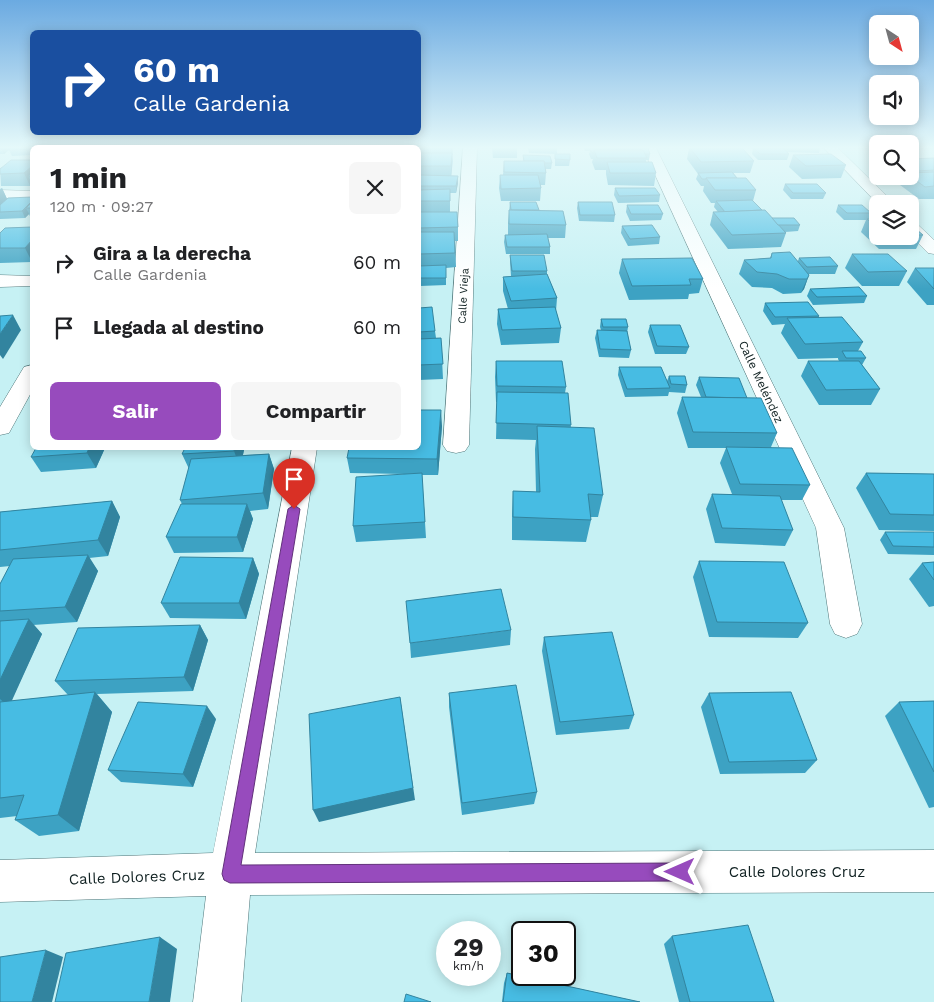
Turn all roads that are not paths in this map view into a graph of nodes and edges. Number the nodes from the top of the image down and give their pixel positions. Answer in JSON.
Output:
{"nodes":[{"id":1,"x":0,"y":195,"type":"edge"},
{"id":2,"x":30,"y":195,"type":"edge"},
{"id":3,"x":468,"y":195,"type":"edge"},
{"id":4,"x":671,"y":195,"type":"edge"},
{"id":5,"x":919,"y":235,"type":"edge"},
{"id":6,"x":934,"y":249,"type":"edge"},
{"id":7,"x":0,"y":281,"type":"edge"},
{"id":8,"x":30,"y":281,"type":"edge"},
{"id":9,"x":30,"y":375,"type":"edge"},
{"id":10,"x":0,"y":427,"type":"edge"},
{"id":11,"x":456,"y":445,"type":"dead end"},
{"id":12,"x":304,"y":450,"type":"edge"},
{"id":13,"x":846,"y":624,"type":"dead end"},
{"id":14,"x":934,"y":871,"type":"edge"},
{"id":15,"x":230,"y":874,"type":"junction"},
{"id":16,"x":0,"y":880,"type":"edge"},
{"id":17,"x":218,"y":1002,"type":"edge"}],
"edges":[{"from":1,"to":2,"type":"street"},
{"from":3,"to":11,"type":"street","name":"Calle Vieja"},
{"from":4,"to":13,"type":"street","name":"Calle Meléndez"},
{"from":5,"to":6,"type":"street"},
{"from":7,"to":8,"type":"street"},
{"from":9,"to":10,"type":"street"},
{"from":12,"to":15,"type":"street"},
{"from":14,"to":15,"type":"street","name":"Calle Dolores Cruz"},
{"from":15,"to":16,"type":"street","name":"Calle Dolores Cruz"},
{"from":15,"to":17,"type":"street"}]}
